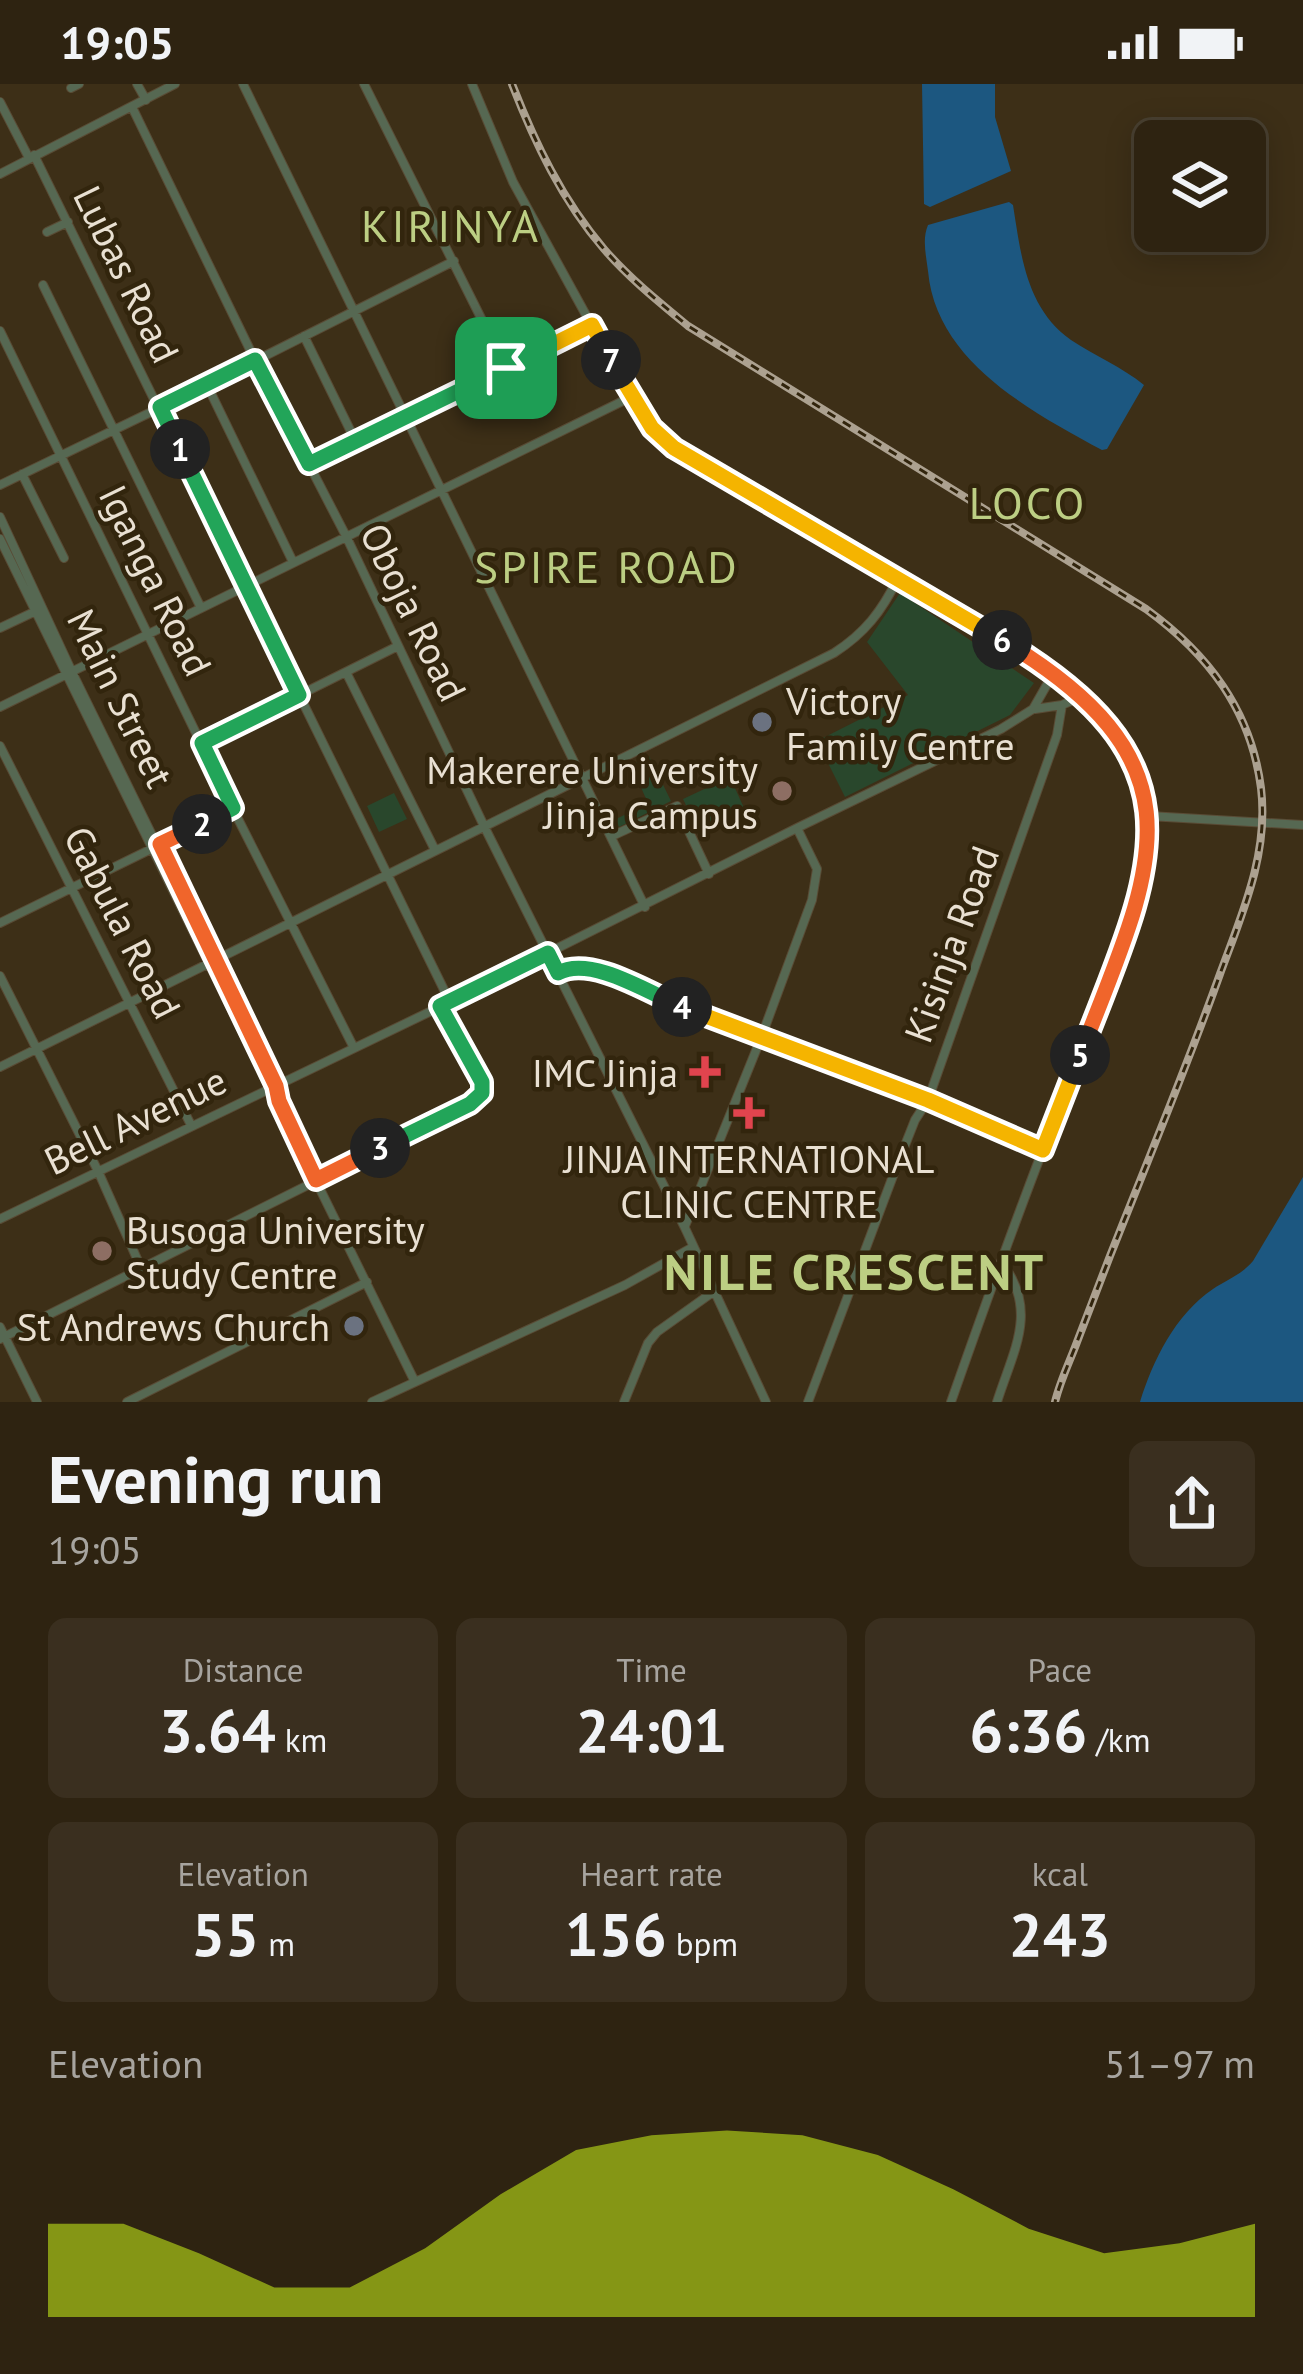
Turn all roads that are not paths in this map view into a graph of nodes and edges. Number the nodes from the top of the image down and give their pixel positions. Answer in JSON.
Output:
{"nodes":[{"id":1,"x":137,"y":84,"type":"edge"},
{"id":2,"x":175,"y":84,"type":"edge"},
{"id":3,"x":243,"y":84,"type":"edge"},
{"id":4,"x":364,"y":84,"type":"edge"},
{"id":5,"x":472,"y":84,"type":"edge"},
{"id":6,"x":146,"y":100,"type":"junction"},
{"id":7,"x":0,"y":102,"type":"edge"},
{"id":8,"x":132,"y":107,"type":"junction"},
{"id":9,"x":32,"y":157,"type":"junction"},
{"id":10,"x":0,"y":174,"type":"edge"},
{"id":11,"x":68,"y":222,"type":"junction"},
{"id":12,"x":47,"y":232,"type":"dead end"},
{"id":13,"x":454,"y":261,"type":"junction"},
{"id":14,"x":43,"y":285,"type":"dead end"},
{"id":15,"x":355,"y":310,"type":"junction"},
{"id":16,"x":592,"y":325,"type":"junction"},
{"id":17,"x":0,"y":331,"type":"edge"},
{"id":18,"x":304,"y":336,"type":"junction"},
{"id":19,"x":255,"y":360,"type":"junction"},
{"id":20,"x":506,"y":368,"type":"junction"},
{"id":21,"x":207,"y":385,"type":"junction"},
{"id":22,"x":631,"y":397,"type":"junction"},
{"id":23,"x":160,"y":407,"type":"junction"},
{"id":24,"x":406,"y":418,"type":"junction"},
{"id":25,"x":112,"y":430,"type":"junction"},
{"id":26,"x":356,"y":442,"type":"junction"},
{"id":27,"x":62,"y":454,"type":"junction"},
{"id":28,"x":309,"y":464,"type":"junction"},
{"id":29,"x":22,"y":474,"type":"junction"},
{"id":30,"x":0,"y":485,"type":"edge"},
{"id":31,"x":442,"y":489,"type":"junction"},
{"id":32,"x":0,"y":517,"type":"edge"},
{"id":33,"x":346,"y":536,"type":"junction"},
{"id":34,"x":0,"y":539,"type":"edge"},
{"id":35,"x":64,"y":558,"type":"dead end"},
{"id":36,"x":293,"y":562,"type":"junction"},
{"id":37,"x":898,"y":578,"type":"junction"},
{"id":38,"x":246,"y":585,"type":"junction"},
{"id":39,"x":201,"y":608,"type":"junction"},
{"id":40,"x":36,"y":611,"type":"junction"},
{"id":41,"x":0,"y":628,"type":"edge"},
{"id":42,"x":148,"y":634,"type":"junction"},
{"id":43,"x":398,"y":646,"type":"junction"},
{"id":44,"x":346,"y":672,"type":"junction"},
{"id":45,"x":70,"y":673,"type":"junction"},
{"id":46,"x":1053,"y":674,"type":"junction"},
{"id":47,"x":299,"y":695,"type":"junction"},
{"id":48,"x":1081,"y":698,"type":"junction"},
{"id":49,"x":1062,"y":704,"type":"junction"},
{"id":50,"x":0,"y":706,"type":"edge"},
{"id":51,"x":1033,"y":710,"type":"junction"},
{"id":52,"x":202,"y":743,"type":"junction"},
{"id":53,"x":0,"y":746,"type":"edge"},
{"id":54,"x":584,"y":777,"type":"junction"},
{"id":55,"x":233,"y":808,"type":"junction"},
{"id":56,"x":1149,"y":816,"type":"junction"},
{"id":57,"x":1303,"y":825,"type":"edge"},
{"id":58,"x":484,"y":826,"type":"junction"},
{"id":59,"x":797,"y":828,"type":"junction"},
{"id":60,"x":612,"y":836,"type":"junction"},
{"id":61,"x":156,"y":846,"type":"junction"},
{"id":62,"x":435,"y":850,"type":"junction"},
{"id":63,"x":709,"y":874,"type":"junction"},
{"id":64,"x":387,"y":875,"type":"junction"},
{"id":65,"x":73,"y":887,"type":"junction"},
{"id":66,"x":644,"y":907,"type":"junction"},
{"id":67,"x":291,"y":921,"type":"junction"},
{"id":68,"x":0,"y":922,"type":"edge"},
{"id":69,"x":548,"y":953,"type":"junction"},
{"id":70,"x":212,"y":962,"type":"junction"},
{"id":71,"x":558,"y":973,"type":"junction"},
{"id":72,"x":0,"y":976,"type":"edge"},
{"id":73,"x":131,"y":1004,"type":"junction"},
{"id":74,"x":445,"y":1004,"type":"junction"},
{"id":75,"x":761,"y":1038,"type":"junction"},
{"id":76,"x":355,"y":1048,"type":"junction"},
{"id":77,"x":36,"y":1049,"type":"junction"},
{"id":78,"x":0,"y":1067,"type":"edge"},
{"id":79,"x":273,"y":1088,"type":"junction"},
{"id":80,"x":928,"y":1100,"type":"junction"},
{"id":81,"x":192,"y":1126,"type":"junction"},
{"id":82,"x":1043,"y":1150,"type":"junction"},
{"id":83,"x":98,"y":1171,"type":"junction"},
{"id":84,"x":316,"y":1180,"type":"junction"},
{"id":85,"x":0,"y":1219,"type":"edge"},
{"id":86,"x":685,"y":1228,"type":"junction"},
{"id":87,"x":692,"y":1247,"type":"junction"},
{"id":88,"x":1002,"y":1263,"type":"junction"},
{"id":89,"x":142,"y":1270,"type":"junction"},
{"id":90,"x":367,"y":1282,"type":"junction"},
{"id":91,"x":713,"y":1292,"type":"junction"},
{"id":92,"x":2,"y":1334,"type":"edge"},
{"id":93,"x":415,"y":1382,"type":"junction"},
{"id":94,"x":37,"y":1402,"type":"edge"},
{"id":95,"x":127,"y":1402,"type":"edge"},
{"id":96,"x":372,"y":1402,"type":"edge"},
{"id":97,"x":624,"y":1402,"type":"edge"},
{"id":98,"x":766,"y":1402,"type":"edge"},
{"id":99,"x":808,"y":1402,"type":"edge"},
{"id":100,"x":951,"y":1402,"type":"edge"},
{"id":101,"x":997,"y":1402,"type":"edge"}],
"edges":[{"from":1,"to":6,"type":"street"},
{"from":2,"to":6,"type":"street"},
{"from":3,"to":15,"type":"street"},
{"from":4,"to":13,"type":"street"},
{"from":5,"to":16,"type":"street"},
{"from":6,"to":8,"type":"street"},
{"from":7,"to":9,"type":"street","name":"Lubas Road"},
{"from":8,"to":9,"type":"street"},
{"from":8,"to":19,"type":"street","name":"Oboja Road"},
{"from":9,"to":10,"type":"street"},
{"from":9,"to":11,"type":"street","name":"Lubas Road"},
{"from":11,"to":12,"type":"street"},
{"from":11,"to":23,"type":"street","name":"Lubas Road"},
{"from":13,"to":15,"type":"street"},
{"from":13,"to":20,"type":"street"},
{"from":14,"to":25,"type":"street"},
{"from":15,"to":18,"type":"street"},
{"from":15,"to":24,"type":"street"},
{"from":16,"to":20,"type":"street"},
{"from":16,"to":22,"type":"street"},
{"from":17,"to":27,"type":"street","name":"Iganga Road"},
{"from":18,"to":19,"type":"street"},
{"from":18,"to":26,"type":"street"},
{"from":19,"to":21,"type":"street"},
{"from":19,"to":28,"type":"street","name":"Oboja Road"},
{"from":20,"to":24,"type":"street"},
{"from":21,"to":23,"type":"street"},
{"from":21,"to":36,"type":"street"},
{"from":22,"to":31,"type":"street"},
{"from":22,"to":37,"type":"street"},
{"from":23,"to":25,"type":"street"},
{"from":23,"to":38,"type":"street","name":"Lubas Road"},
{"from":24,"to":26,"type":"street"},
{"from":24,"to":31,"type":"street"},
{"from":25,"to":27,"type":"street"},
{"from":25,"to":39,"type":"street"},
{"from":26,"to":28,"type":"street"},
{"from":27,"to":29,"type":"street"},
{"from":27,"to":42,"type":"street","name":"Iganga Road"},
{"from":28,"to":33,"type":"street","name":"Oboja Road"},
{"from":29,"to":30,"type":"street"},
{"from":29,"to":35,"type":"street"},
{"from":31,"to":33,"type":"street"},
{"from":31,"to":54,"type":"street"},
{"from":32,"to":45,"type":"street","name":"Main Street"},
{"from":33,"to":36,"type":"street"},
{"from":33,"to":43,"type":"street","name":"Oboja Road"},
{"from":34,"to":40,"type":"street","name":"Main Street"},
{"from":36,"to":38,"type":"street"},
{"from":37,"to":46,"type":"street"},
{"from":37,"to":54,"type":"street"},
{"from":38,"to":39,"type":"street"},
{"from":38,"to":47,"type":"street","name":"Lubas Road"},
{"from":39,"to":42,"type":"street"},
{"from":40,"to":41,"type":"street"},
{"from":40,"to":45,"type":"street","name":"Main Street"},
{"from":42,"to":45,"type":"street"},
{"from":42,"to":52,"type":"street","name":"Iganga Road"},
{"from":43,"to":44,"type":"street"},
{"from":43,"to":58,"type":"street","name":"Oboja Road"},
{"from":44,"to":47,"type":"street"},
{"from":44,"to":62,"type":"street"},
{"from":45,"to":50,"type":"street"},
{"from":45,"to":61,"type":"street","name":"Main Street"},
{"from":46,"to":48,"type":"street"},
{"from":46,"to":51,"type":"street"},
{"from":47,"to":52,"type":"street"},
{"from":47,"to":64,"type":"street","name":"Lubas Road"},
{"from":48,"to":49,"type":"street"},
{"from":48,"to":56,"type":"street"},
{"from":49,"to":51,"type":"street"},
{"from":49,"to":80,"type":"street","name":"Kisinja Road"},
{"from":51,"to":59,"type":"street","name":"Bell Avenue"},
{"from":52,"to":55,"type":"street","name":"Iganga Road"},
{"from":53,"to":65,"type":"street","name":"Gabula Road"},
{"from":54,"to":58,"type":"street"},
{"from":54,"to":60,"type":"street"},
{"from":55,"to":61,"type":"street"},
{"from":55,"to":67,"type":"street","name":"Iganga Road"},
{"from":56,"to":57,"type":"street"},
{"from":56,"to":82,"type":"street"},
{"from":58,"to":62,"type":"street"},
{"from":58,"to":69,"type":"street","name":"Oboja Road"},
{"from":59,"to":63,"type":"street","name":"Bell Avenue"},
{"from":59,"to":75,"type":"street"},
{"from":60,"to":63,"type":"street"},
{"from":60,"to":66,"type":"street"},
{"from":61,"to":65,"type":"street"},
{"from":61,"to":70,"type":"street","name":"Main Street"},
{"from":62,"to":64,"type":"street"},
{"from":63,"to":66,"type":"street","name":"Bell Avenue"},
{"from":64,"to":67,"type":"street"},
{"from":64,"to":74,"type":"street","name":"Lubas Road"},
{"from":65,"to":68,"type":"street"},
{"from":65,"to":73,"type":"street","name":"Gabula Road"},
{"from":66,"to":69,"type":"street","name":"Bell Avenue"},
{"from":67,"to":70,"type":"street"},
{"from":67,"to":76,"type":"street","name":"Iganga Road"},
{"from":69,"to":71,"type":"street","name":"Oboja Road"},
{"from":69,"to":74,"type":"street","name":"Bell Avenue"},
{"from":70,"to":73,"type":"street"},
{"from":70,"to":79,"type":"street","name":"Main Street"},
{"from":71,"to":75,"type":"street"},
{"from":71,"to":86,"type":"street","name":"Oboja Road"},
{"from":72,"to":77,"type":"street"},
{"from":73,"to":77,"type":"street"},
{"from":73,"to":81,"type":"street","name":"Gabula Road"},
{"from":74,"to":76,"type":"street","name":"Bell Avenue"},
{"from":74,"to":84,"type":"street","name":"Lubas Road"},
{"from":75,"to":80,"type":"street"},
{"from":75,"to":86,"type":"street"},
{"from":76,"to":79,"type":"street","name":"Bell Avenue"},
{"from":77,"to":78,"type":"street"},
{"from":77,"to":83,"type":"street"},
{"from":79,"to":81,"type":"street","name":"Bell Avenue"},
{"from":79,"to":84,"type":"street","name":"Main Street"},
{"from":80,"to":82,"type":"street"},
{"from":80,"to":99,"type":"street","name":"Kisinja Road"},
{"from":81,"to":83,"type":"street","name":"Bell Avenue"},
{"from":82,"to":88,"type":"street"},
{"from":83,"to":85,"type":"street","name":"Bell Avenue"},
{"from":83,"to":89,"type":"street"},
{"from":84,"to":89,"type":"street"},
{"from":84,"to":90,"type":"street","name":"Main Street"},
{"from":86,"to":87,"type":"street","name":"Oboja Road"},
{"from":87,"to":91,"type":"street","name":"Oboja Road"},
{"from":87,"to":93,"type":"street"},
{"from":88,"to":100,"type":"street"},
{"from":88,"to":101,"type":"street"},
{"from":89,"to":92,"type":"street"},
{"from":90,"to":93,"type":"street","name":"Main Street"},
{"from":90,"to":95,"type":"street"},
{"from":91,"to":97,"type":"street"},
{"from":91,"to":98,"type":"street","name":"Oboja Road"},
{"from":92,"to":94,"type":"street"},
{"from":93,"to":96,"type":"street"}]}
